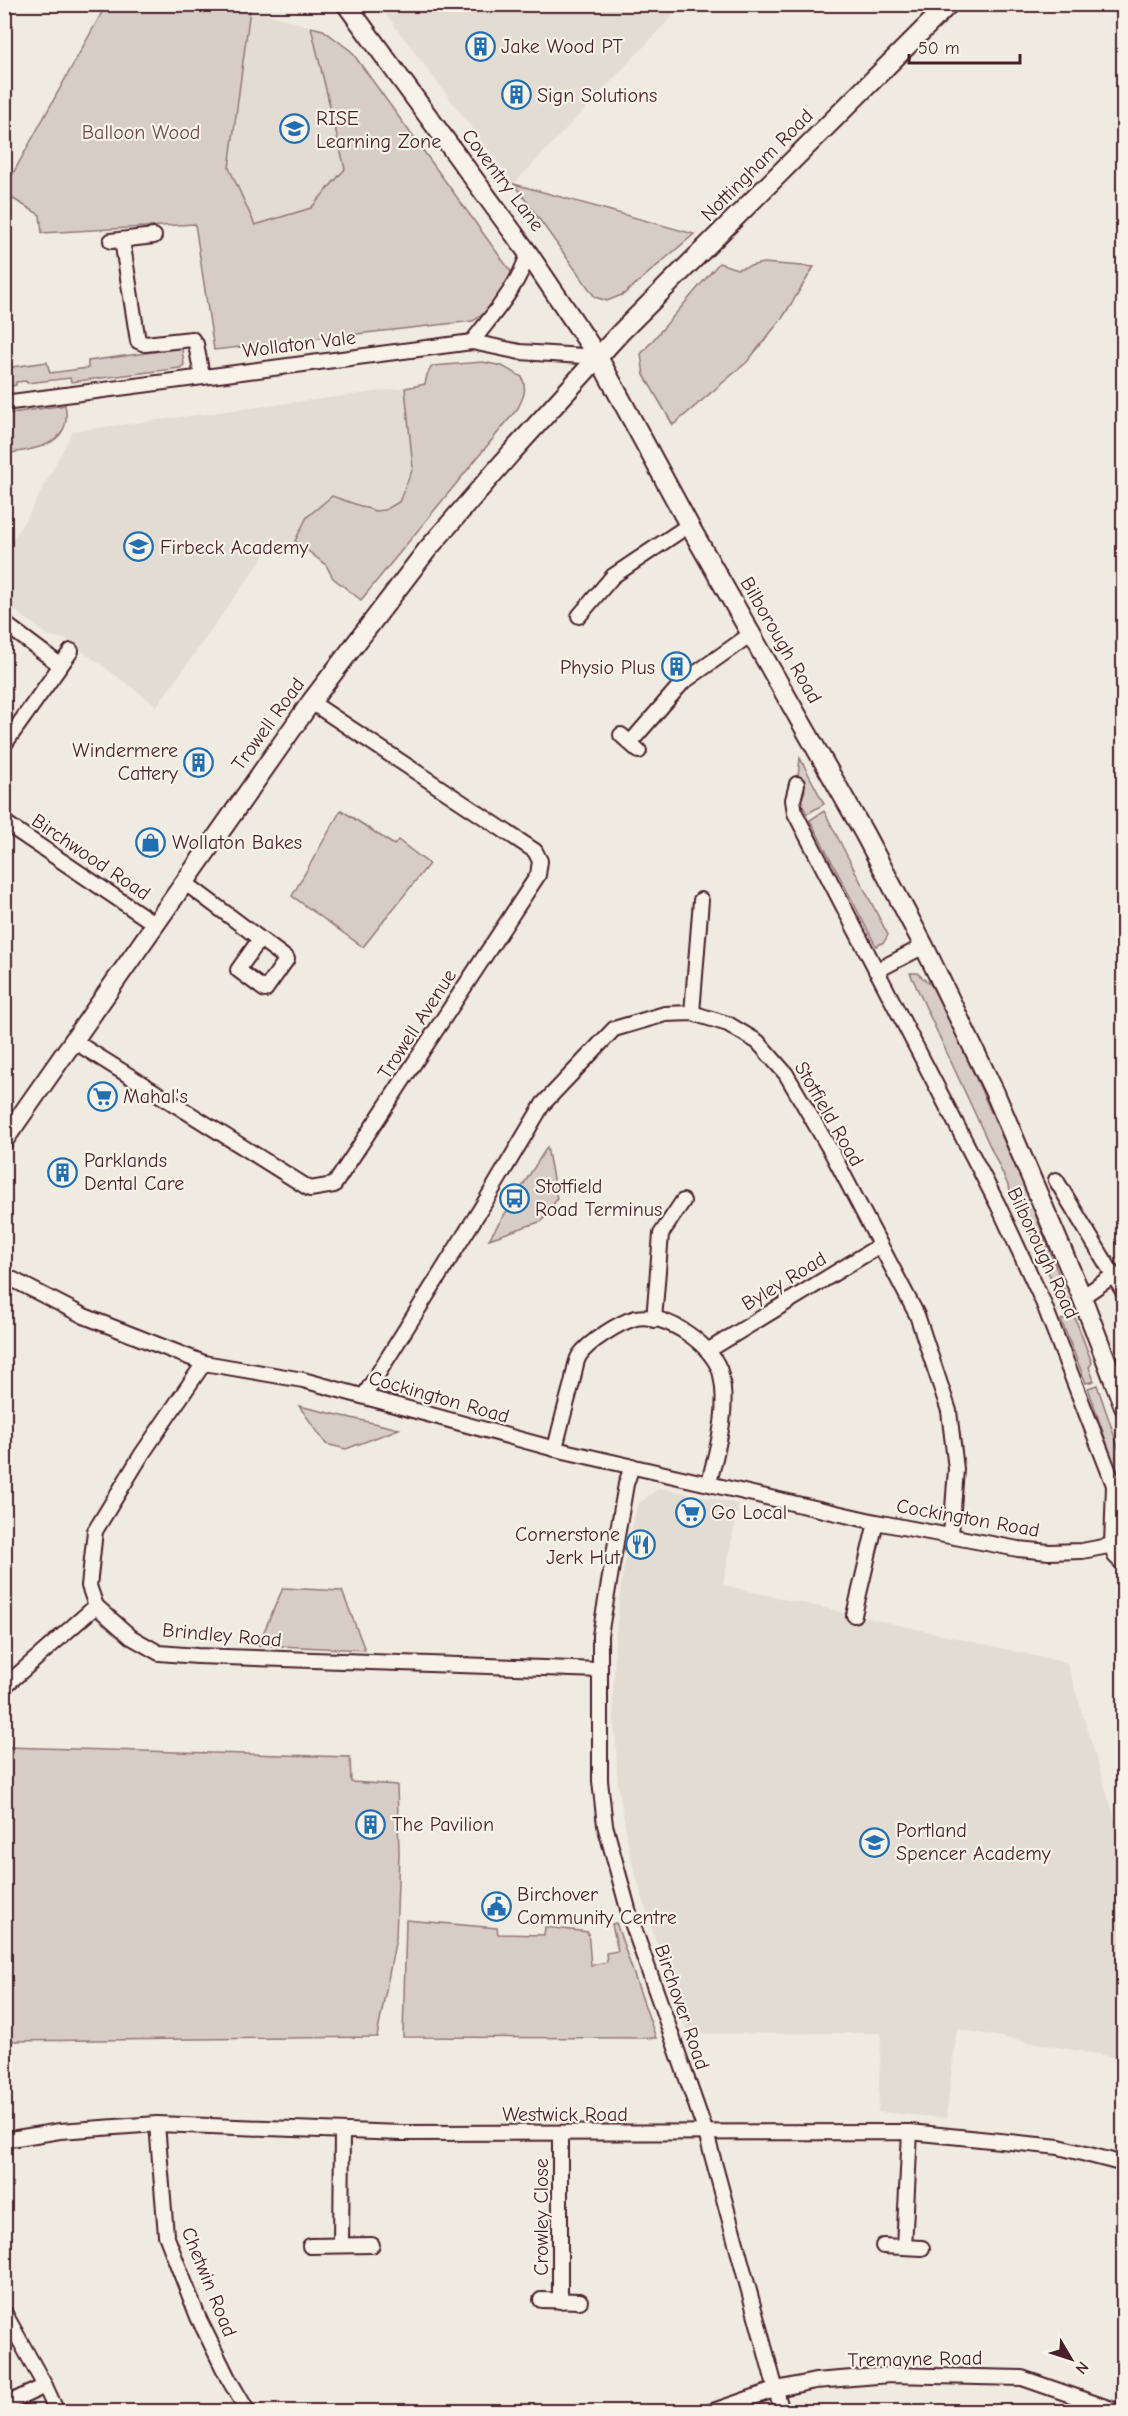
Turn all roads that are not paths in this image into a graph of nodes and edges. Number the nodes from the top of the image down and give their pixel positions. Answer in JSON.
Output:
{"nodes":[{"id":1,"x":346,"y":4,"type":"edge"},
{"id":2,"x":949,"y":4,"type":"edge"},
{"id":3,"x":154,"y":236,"type":"dead end"},
{"id":4,"x":528,"y":253,"type":"junction"},
{"id":5,"x":472,"y":342,"type":"junction"},
{"id":6,"x":598,"y":357,"type":"junction"},
{"id":7,"x":202,"y":376,"type":"junction"},
{"id":8,"x":4,"y":403,"type":"edge"},
{"id":9,"x":689,"y":525,"type":"junction"},
{"id":10,"x":579,"y":616,"type":"dead end"},
{"id":11,"x":4,"y":623,"type":"edge"},
{"id":12,"x":751,"y":634,"type":"junction"},
{"id":13,"x":71,"y":651,"type":"dead end"},
{"id":14,"x":60,"y":665,"type":"junction"},
{"id":15,"x":311,"y":702,"type":"junction"},
{"id":16,"x":630,"y":743,"type":"dead end"},
{"id":17,"x":4,"y":745,"type":"edge"},
{"id":18,"x":797,"y":784,"type":"dead end"},
{"id":19,"x":4,"y":822,"type":"edge"},
{"id":20,"x":184,"y":882,"type":"junction"},
{"id":21,"x":701,"y":900,"type":"dead end"},
{"id":22,"x":155,"y":924,"type":"junction"},
{"id":23,"x":260,"y":939,"type":"dead end"},
{"id":24,"x":924,"y":946,"type":"junction"},
{"id":25,"x":876,"y":971,"type":"junction"},
{"id":26,"x":692,"y":1013,"type":"junction"},
{"id":27,"x":72,"y":1041,"type":"junction"},
{"id":28,"x":4,"y":1140,"type":"edge"},
{"id":29,"x":1056,"y":1180,"type":"dead end"},
{"id":30,"x":683,"y":1201,"type":"dead end"},
{"id":31,"x":879,"y":1246,"type":"junction"},
{"id":32,"x":4,"y":1275,"type":"edge"},
{"id":33,"x":1114,"y":1275,"type":"junction"},
{"id":34,"x":1124,"y":1293,"type":"edge"},
{"id":35,"x":1082,"y":1297,"type":"junction"},
{"id":36,"x":654,"y":1320,"type":"junction"},
{"id":37,"x":709,"y":1350,"type":"junction"},
{"id":38,"x":204,"y":1363,"type":"junction"},
{"id":39,"x":364,"y":1396,"type":"junction"},
{"id":40,"x":1124,"y":1407,"type":"edge"},
{"id":41,"x":555,"y":1449,"type":"junction"},
{"id":42,"x":632,"y":1466,"type":"junction"},
{"id":43,"x":709,"y":1483,"type":"junction"},
{"id":44,"x":876,"y":1522,"type":"junction"},
{"id":45,"x":951,"y":1535,"type":"junction"},
{"id":46,"x":1118,"y":1544,"type":"edge"},
{"id":47,"x":1124,"y":1565,"type":"edge"},
{"id":48,"x":96,"y":1606,"type":"junction"},
{"id":49,"x":854,"y":1615,"type":"dead end"},
{"id":50,"x":600,"y":1670,"type":"junction"},
{"id":51,"x":5,"y":1684,"type":"edge"},
{"id":52,"x":15,"y":1697,"type":"dead end"},
{"id":53,"x":157,"y":2124,"type":"junction"},
{"id":54,"x":342,"y":2132,"type":"junction"},
{"id":55,"x":910,"y":2132,"type":"junction"},
{"id":56,"x":706,"y":2133,"type":"junction"},
{"id":57,"x":560,"y":2134,"type":"junction"},
{"id":58,"x":4,"y":2140,"type":"edge"},
{"id":59,"x":1124,"y":2164,"type":"edge"},
{"id":60,"x":340,"y":2245,"type":"junction"},
{"id":61,"x":372,"y":2245,"type":"dead end"},
{"id":62,"x":310,"y":2246,"type":"dead end"},
{"id":63,"x":883,"y":2246,"type":"dead end"},
{"id":64,"x":904,"y":2247,"type":"junction"},
{"id":65,"x":921,"y":2248,"type":"dead end"},
{"id":66,"x":541,"y":2300,"type":"dead end"},
{"id":67,"x":560,"y":2301,"type":"junction"},
{"id":68,"x":580,"y":2301,"type":"dead end"},
{"id":69,"x":4,"y":2312,"type":"edge"},
{"id":70,"x":45,"y":2386,"type":"junction"},
{"id":71,"x":777,"y":2388,"type":"junction"},
{"id":72,"x":4,"y":2405,"type":"edge"},
{"id":73,"x":57,"y":2412,"type":"edge"},
{"id":74,"x":248,"y":2412,"type":"edge"},
{"id":75,"x":710,"y":2412,"type":"edge"},
{"id":76,"x":782,"y":2412,"type":"edge"},
{"id":77,"x":1120,"y":2412,"type":"edge"}],
"edges":[{"from":1,"to":4,"type":"main road","name":"Coventry Lane"},
{"from":2,"to":6,"type":"main road","name":"Nottingham Road"},
{"from":3,"to":7,"type":"street"},
{"from":4,"to":5,"type":"street"},
{"from":4,"to":6,"type":"main road","name":"Coventry Lane"},
{"from":5,"to":6,"type":"street","name":"Wollaton Vale"},
{"from":5,"to":7,"type":"street","name":"Wollaton Vale"},
{"from":6,"to":9,"type":"main road","name":"Bilborough Road"},
{"from":6,"to":15,"type":"main road","name":"Trowell Road"},
{"from":7,"to":8,"type":"street","name":"Wollaton Vale"},
{"from":9,"to":10,"type":"street"},
{"from":9,"to":12,"type":"main road","name":"Bilborough Road"},
{"from":11,"to":14,"type":"street"},
{"from":12,"to":16,"type":"street"},
{"from":12,"to":24,"type":"main road","name":"Bilborough Road"},
{"from":13,"to":14,"type":"street"},
{"from":14,"to":17,"type":"street"},
{"from":15,"to":20,"type":"main road","name":"Trowell Road"},
{"from":15,"to":27,"type":"street","name":"Trowell Avenue"},
{"from":18,"to":25,"type":"street","name":"Bilborough Road"},
{"from":19,"to":22,"type":"street","name":"Birchwood Road"},
{"from":20,"to":22,"type":"main road","name":"Trowell Road"},
{"from":20,"to":23,"type":"street"},
{"from":21,"to":26,"type":"street"},
{"from":22,"to":27,"type":"main road","name":"Trowell Road"},
{"from":24,"to":25,"type":"street"},
{"from":24,"to":35,"type":"main road","name":"Bilborough Road"},
{"from":25,"to":46,"type":"street","name":"Bilborough Road"},
{"from":26,"to":31,"type":"street","name":"Stotfield Road"},
{"from":26,"to":39,"type":"street","name":"Stotfield Road"},
{"from":27,"to":28,"type":"main road","name":"Trowell Road"},
{"from":29,"to":33,"type":"street"},
{"from":30,"to":36,"type":"street"},
{"from":31,"to":37,"type":"street","name":"Byley Road"},
{"from":31,"to":45,"type":"street","name":"Stotfield Road"},
{"from":32,"to":38,"type":"street","name":"Cockington Road"},
{"from":33,"to":34,"type":"street"},
{"from":33,"to":35,"type":"street","name":"Bilborough Road"},
{"from":35,"to":40,"type":"main road","name":"Bilborough Road"},
{"from":36,"to":37,"type":"street"},
{"from":36,"to":41,"type":"street"},
{"from":37,"to":43,"type":"street"},
{"from":38,"to":39,"type":"street","name":"Cockington Road"},
{"from":38,"to":48,"type":"street"},
{"from":39,"to":41,"type":"street","name":"Cockington Road"},
{"from":41,"to":42,"type":"street","name":"Cockington Road"},
{"from":42,"to":43,"type":"street","name":"Cockington Road"},
{"from":42,"to":50,"type":"street","name":"Birchover Road"},
{"from":43,"to":44,"type":"street","name":"Cockington Road"},
{"from":44,"to":45,"type":"street","name":"Cockington Road"},
{"from":44,"to":49,"type":"street","name":"Cockington Road"},
{"from":45,"to":46,"type":"street","name":"Cockington Road"},
{"from":46,"to":47,"type":"street"},
{"from":48,"to":50,"type":"street","name":"Brindley Road"},
{"from":48,"to":51,"type":"street"},
{"from":50,"to":56,"type":"street","name":"Birchover Road"},
{"from":51,"to":52,"type":"street"},
{"from":53,"to":54,"type":"street","name":"Westwick Road"},
{"from":53,"to":58,"type":"street","name":"Westwick Road"},
{"from":53,"to":74,"type":"street","name":"Chetwin Road"},
{"from":54,"to":57,"type":"street","name":"Westwick Road"},
{"from":54,"to":60,"type":"street"},
{"from":55,"to":56,"type":"street","name":"Westwick Road"},
{"from":55,"to":59,"type":"street","name":"Westwick Road"},
{"from":55,"to":64,"type":"street"},
{"from":56,"to":57,"type":"street","name":"Westwick Road"},
{"from":56,"to":71,"type":"street","name":"Birchover Road"},
{"from":57,"to":67,"type":"street","name":"Crowley Close"},
{"from":60,"to":61,"type":"street"},
{"from":60,"to":62,"type":"street"},
{"from":63,"to":64,"type":"street"},
{"from":64,"to":65,"type":"street"},
{"from":66,"to":67,"type":"street","name":"Crowley Close"},
{"from":67,"to":68,"type":"street","name":"Crowley Close"},
{"from":69,"to":70,"type":"street"},
{"from":70,"to":72,"type":"street"},
{"from":70,"to":73,"type":"street"},
{"from":71,"to":75,"type":"street","name":"Tremayne Road"},
{"from":71,"to":76,"type":"street","name":"Birchover Road"},
{"from":71,"to":77,"type":"street","name":"Tremayne Road"}]}
